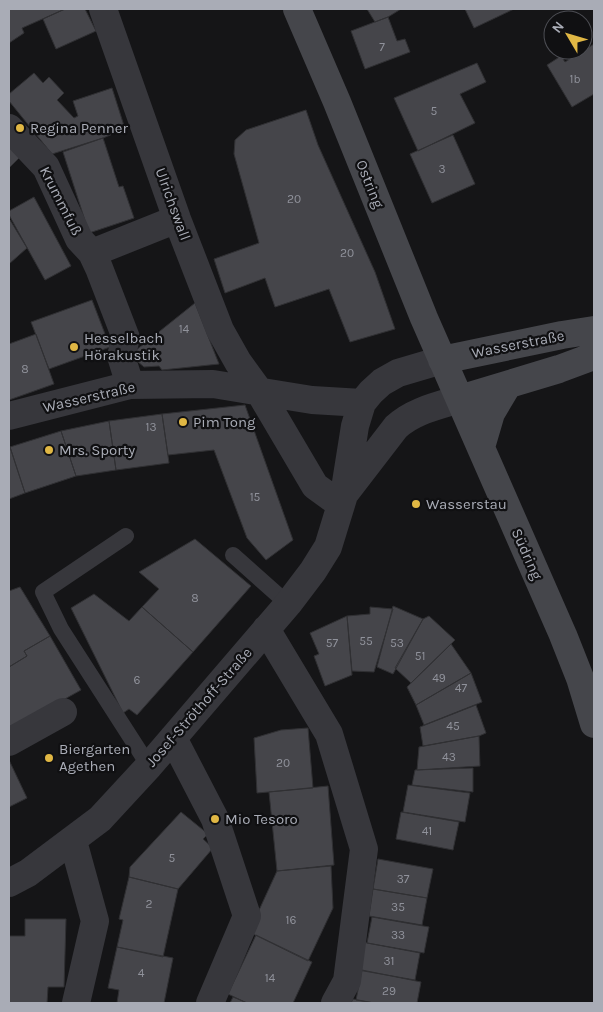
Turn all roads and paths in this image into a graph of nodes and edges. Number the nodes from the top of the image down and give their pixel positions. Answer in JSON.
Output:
{"nodes":[{"id":1,"x":103,"y":9,"type":"edge"},
{"id":2,"x":297,"y":9,"type":"edge"},
{"id":3,"x":9,"y":128,"type":"edge"},
{"id":4,"x":177,"y":219,"type":"junction"},
{"id":5,"x":92,"y":253,"type":"junction"},
{"id":6,"x":594,"y":330,"type":"edge"},
{"id":7,"x":594,"y":356,"type":"edge"},
{"id":8,"x":442,"y":360,"type":"junction"},
{"id":9,"x":130,"y":385,"type":"junction"},
{"id":10,"x":506,"y":386,"type":"junction"},
{"id":11,"x":259,"y":391,"type":"junction"},
{"id":12,"x":460,"y":399,"type":"junction"},
{"id":13,"x":362,"y":403,"type":"junction"},
{"id":14,"x":9,"y":416,"type":"edge"},
{"id":15,"x":481,"y":447,"type":"junction"},
{"id":16,"x":342,"y":500,"type":"junction"},
{"id":17,"x":126,"y":536,"type":"dead end"},
{"id":18,"x":233,"y":554,"type":"dead end"},
{"id":19,"x":288,"y":604,"type":"junction"},
{"id":20,"x":266,"y":629,"type":"junction"},
{"id":21,"x":63,"y":712,"type":"dead end"},
{"id":22,"x":594,"y":724,"type":"edge"},
{"id":23,"x":173,"y":738,"type":"junction"},
{"id":24,"x":9,"y":742,"type":"edge"},
{"id":25,"x":149,"y":766,"type":"junction"},
{"id":26,"x":73,"y":841,"type":"junction"},
{"id":27,"x":9,"y":883,"type":"edge"},
{"id":28,"x":76,"y":1003,"type":"edge"},
{"id":29,"x":210,"y":1003,"type":"edge"},
{"id":30,"x":335,"y":1003,"type":"edge"}],
"edges":[{"from":1,"to":4,"type":"street","name":"Ulrichswall"},
{"from":2,"to":8,"type":"main road","name":"Ostring"},
{"from":3,"to":5,"type":"street","name":"Krummfuß"},
{"from":4,"to":5,"type":"street"},
{"from":4,"to":11,"type":"street","name":"Ulrichswall"},
{"from":5,"to":9,"type":"street","name":"Krummfuß"},
{"from":6,"to":8,"type":"main road","name":"Wasserstraße"},
{"from":7,"to":10,"type":"main road","name":"Wasserstraße"},
{"from":8,"to":12,"type":"main road","name":"Südring"},
{"from":8,"to":13,"type":"street","name":"Josef-Ströthoff-Straße"},
{"from":9,"to":11,"type":"street","name":"Wasserstraße"},
{"from":9,"to":14,"type":"street","name":"Wasserstraße"},
{"from":10,"to":12,"type":"main road","name":"Wasserstraße"},
{"from":10,"to":15,"type":"main road"},
{"from":11,"to":13,"type":"street","name":"Wasserstraße"},
{"from":11,"to":16,"type":"street"},
{"from":12,"to":15,"type":"main road","name":"Südring"},
{"from":12,"to":16,"type":"street","name":"Josef-Ströthoff-Straße"},
{"from":13,"to":16,"type":"street","name":"Josef-Ströthoff-Straße"},
{"from":15,"to":22,"type":"main road","name":"Südring"},
{"from":16,"to":19,"type":"street","name":"Josef-Ströthoff-Straße"},
{"from":17,"to":25,"type":"lane"},
{"from":18,"to":19,"type":"lane"},
{"from":19,"to":20,"type":"street","name":"Josef-Ströthoff-Straße"},
{"from":20,"to":23,"type":"street","name":"Josef-Ströthoff-Straße"},
{"from":20,"to":30,"type":"street"},
{"from":21,"to":24,"type":"street"},
{"from":23,"to":25,"type":"street","name":"Josef-Ströthoff-Straße"},
{"from":23,"to":29,"type":"street"},
{"from":25,"to":26,"type":"street","name":"Josef-Ströthoff-Straße"},
{"from":26,"to":27,"type":"street","name":"Josef-Ströthoff-Straße"},
{"from":26,"to":28,"type":"street"}]}
